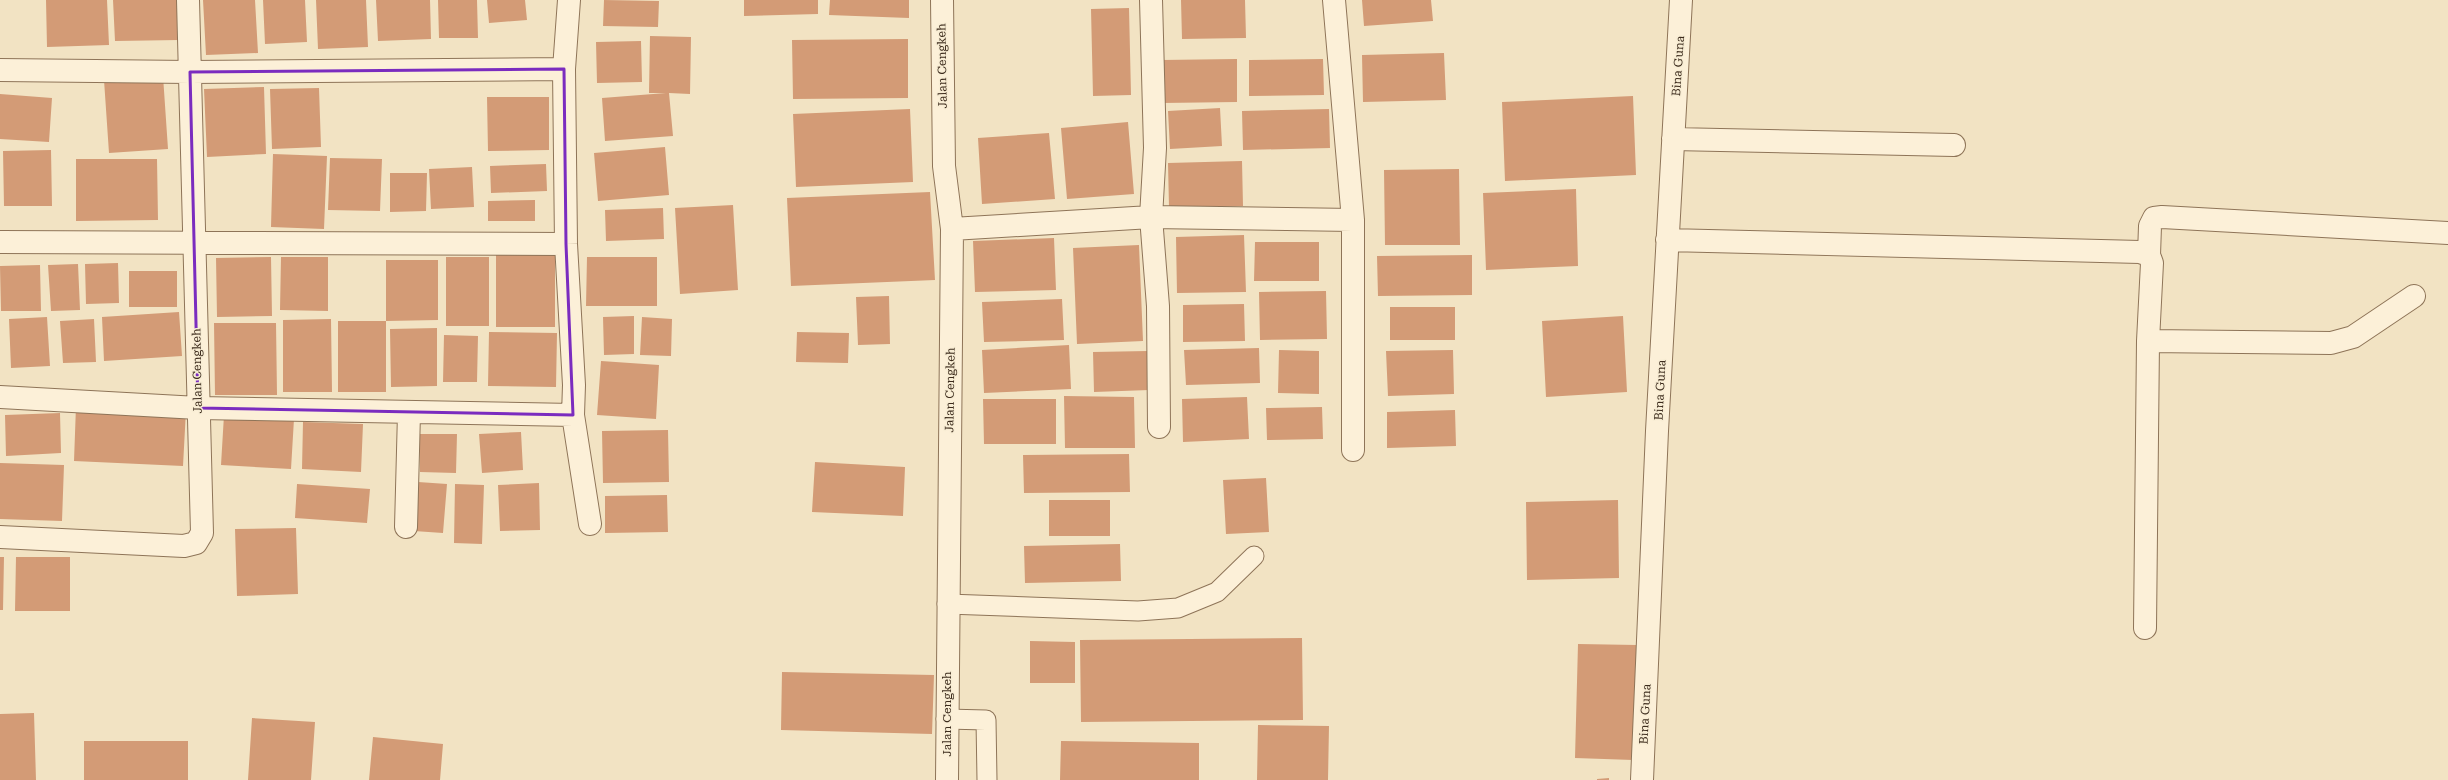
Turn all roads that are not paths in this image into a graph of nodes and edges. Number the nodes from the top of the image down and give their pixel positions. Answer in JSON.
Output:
{"nodes":[{"id":1,"x":188,"y":0,"type":"edge"},
{"id":2,"x":569,"y":0,"type":"edge"},
{"id":3,"x":942,"y":0,"type":"edge"},
{"id":4,"x":1150,"y":0,"type":"edge"},
{"id":5,"x":1334,"y":0,"type":"edge"},
{"id":6,"x":1681,"y":0,"type":"edge"},
{"id":7,"x":564,"y":69,"type":"junction"},
{"id":8,"x":0,"y":70,"type":"edge"},
{"id":9,"x":190,"y":72,"type":"junction"},
{"id":10,"x":1673,"y":139,"type":"junction"},
{"id":11,"x":1954,"y":145,"type":"dead end"},
{"id":12,"x":1151,"y":218,"type":"junction"},
{"id":13,"x":1353,"y":220,"type":"junction"},
{"id":14,"x":952,"y":228,"type":"junction"},
{"id":15,"x":2448,"y":233,"type":"edge"},
{"id":16,"x":1667,"y":240,"type":"junction"},
{"id":17,"x":0,"y":242,"type":"edge"},
{"id":18,"x":194,"y":244,"type":"junction"},
{"id":19,"x":566,"y":244,"type":"junction"},
{"id":20,"x":2149,"y":255,"type":"junction"},
{"id":21,"x":2414,"y":296,"type":"dead end"},
{"id":22,"x":2148,"y":341,"type":"junction"},
{"id":23,"x":0,"y":397,"type":"edge"},
{"id":24,"x":198,"y":408,"type":"junction"},
{"id":25,"x":409,"y":413,"type":"junction"},
{"id":26,"x":574,"y":415,"type":"junction"},
{"id":27,"x":1159,"y":427,"type":"dead end"},
{"id":28,"x":1353,"y":450,"type":"dead end"},
{"id":29,"x":590,"y":524,"type":"dead end"},
{"id":30,"x":406,"y":526,"type":"dead end"},
{"id":31,"x":0,"y":537,"type":"edge"},
{"id":32,"x":1254,"y":556,"type":"dead end"},
{"id":33,"x":947,"y":604,"type":"junction"},
{"id":34,"x":2145,"y":628,"type":"dead end"},
{"id":35,"x":946,"y":719,"type":"junction"},
{"id":36,"x":947,"y":780,"type":"edge"},
{"id":37,"x":987,"y":780,"type":"edge"},
{"id":38,"x":1642,"y":780,"type":"edge"}],
"edges":[{"from":1,"to":9,"type":"street","name":"Jalan Cengkeh"},
{"from":2,"to":7,"type":"street"},
{"from":3,"to":14,"type":"street","name":"Jalan Cengkeh"},
{"from":4,"to":12,"type":"street"},
{"from":5,"to":13,"type":"street"},
{"from":6,"to":10,"type":"street","name":"Bina Guna"},
{"from":7,"to":9,"type":"street"},
{"from":7,"to":19,"type":"street"},
{"from":8,"to":9,"type":"street"},
{"from":9,"to":18,"type":"street","name":"Jalan Cengkeh"},
{"from":10,"to":11,"type":"street"},
{"from":10,"to":16,"type":"street","name":"Bina Guna"},
{"from":12,"to":13,"type":"street"},
{"from":12,"to":14,"type":"street"},
{"from":12,"to":27,"type":"street"},
{"from":13,"to":28,"type":"street"},
{"from":14,"to":33,"type":"street","name":"Jalan Cengkeh"},
{"from":15,"to":20,"type":"street"},
{"from":16,"to":20,"type":"street"},
{"from":16,"to":38,"type":"street","name":"Bina Guna"},
{"from":17,"to":18,"type":"street"},
{"from":18,"to":19,"type":"street"},
{"from":18,"to":24,"type":"street","name":"Jalan Cengkeh"},
{"from":19,"to":26,"type":"street"},
{"from":20,"to":22,"type":"street"},
{"from":21,"to":22,"type":"street"},
{"from":22,"to":34,"type":"street"},
{"from":23,"to":24,"type":"street"},
{"from":24,"to":25,"type":"street"},
{"from":24,"to":31,"type":"street","name":"Jalan Cengkeh"},
{"from":25,"to":26,"type":"street"},
{"from":25,"to":30,"type":"street"},
{"from":26,"to":29,"type":"street"},
{"from":32,"to":33,"type":"lane"},
{"from":33,"to":35,"type":"street","name":"Jalan Cengkeh"},
{"from":35,"to":36,"type":"street","name":"Jalan Cengkeh"},
{"from":35,"to":37,"type":"lane"}]}
